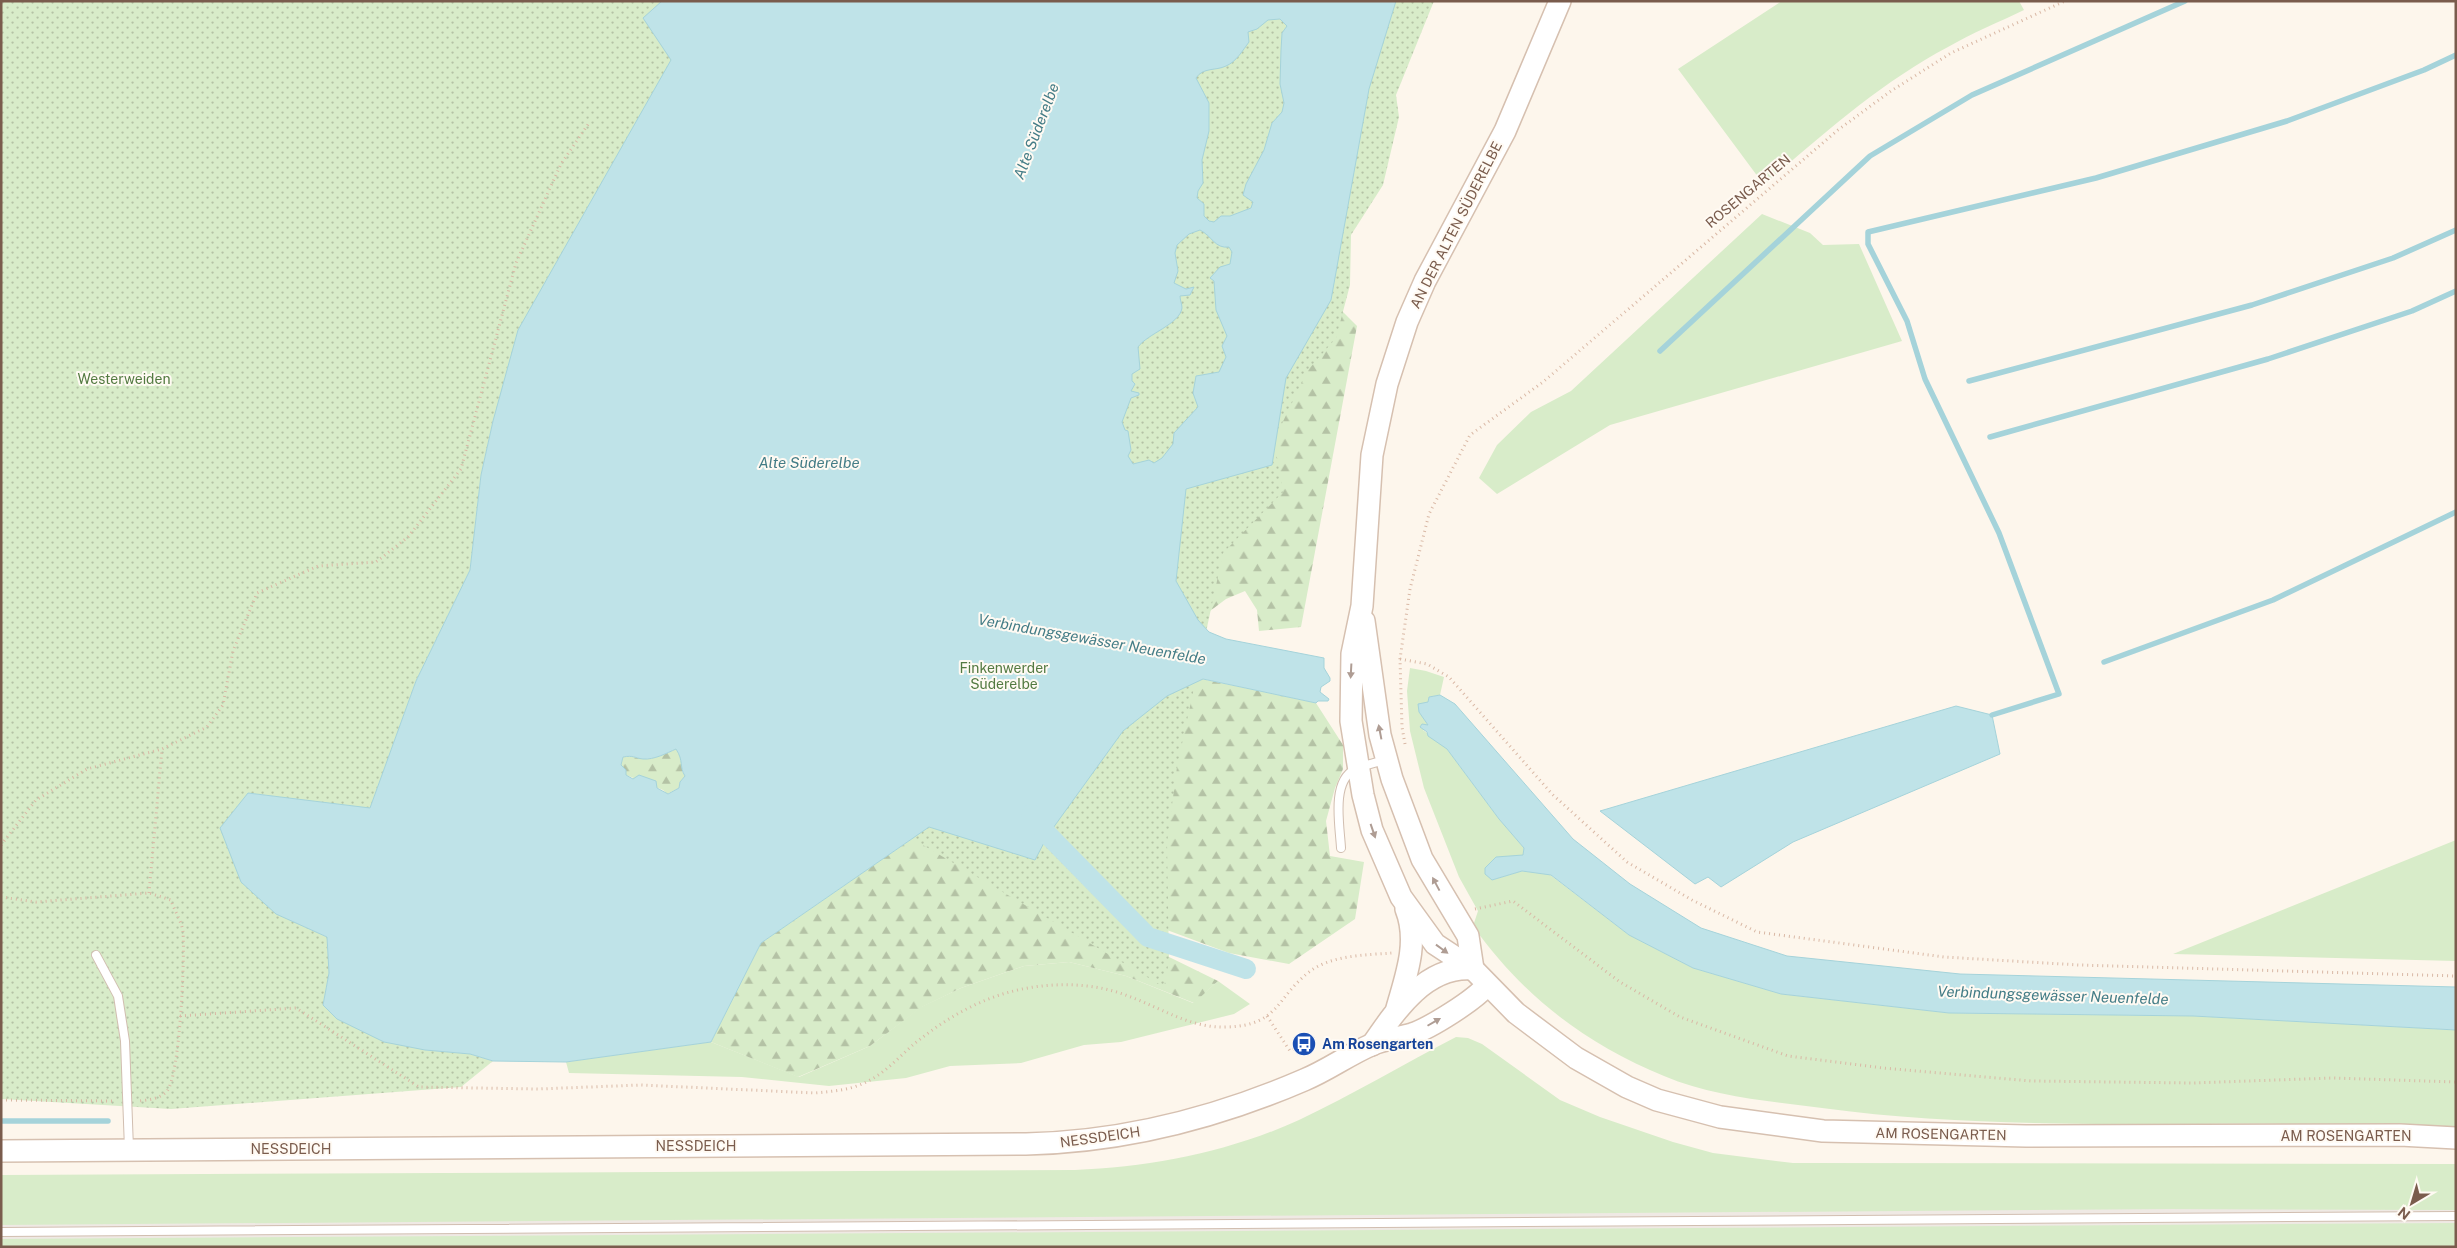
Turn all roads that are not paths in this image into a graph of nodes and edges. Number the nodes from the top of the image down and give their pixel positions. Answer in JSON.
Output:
{"nodes":[{"id":1,"x":1560,"y":1,"type":"edge"},
{"id":2,"x":1362,"y":606,"type":"junction"},
{"id":3,"x":1387,"y":760,"type":"junction"},
{"id":4,"x":1358,"y":769,"type":"junction"},
{"id":5,"x":1341,"y":848,"type":"dead end"},
{"id":6,"x":1401,"y":897,"type":"junction"},
{"id":7,"x":96,"y":955,"type":"dead end"},
{"id":8,"x":1480,"y":977,"type":"junction"},
{"id":9,"x":1397,"y":1009,"type":"junction"},
{"id":10,"x":1372,"y":1045,"type":"junction"},
{"id":11,"x":2456,"y":1138,"type":"edge"},
{"id":12,"x":1,"y":1151,"type":"edge"},
{"id":13,"x":129,"y":1151,"type":"junction"},
{"id":14,"x":2456,"y":1216,"type":"edge"},
{"id":15,"x":1,"y":1232,"type":"edge"}],
"edges":[{"from":1,"to":2,"type":"main road","name":"AN DER ALTEN SÜDERELBE"},
{"from":3,"to":2,"type":"main road","name":"AN DER ALTEN SÜDERELBE","one_way":true},
{"from":2,"to":4,"type":"main road","name":"AN DER ALTEN SÜDERELBE","one_way":true},
{"from":3,"to":4,"type":"lane"},
{"from":8,"to":3,"type":"main road","name":"AN DER ALTEN SÜDERELBE","one_way":true},
{"from":4,"to":5,"type":"lane"},
{"from":4,"to":6,"type":"main road","name":"AN DER ALTEN SÜDERELBE","one_way":true},
{"from":6,"to":8,"type":"main road","name":"AN DER ALTEN SÜDERELBE","one_way":true},
{"from":6,"to":9,"type":"main road"},
{"from":7,"to":13,"type":"lane"},
{"from":8,"to":9,"type":"main road","name":"NESSDEICH"},
{"from":10,"to":8,"type":"main road","name":"NESSDEICH","one_way":true},
{"from":8,"to":11,"type":"main road","name":"AM ROSENGARTEN"},
{"from":9,"to":10,"type":"main road","name":"NESSDEICH"},
{"from":10,"to":13,"type":"main road","name":"NESSDEICH"},
{"from":12,"to":13,"type":"main road","name":"NESSDEICH"},
{"from":14,"to":15,"type":"lane"}]}
